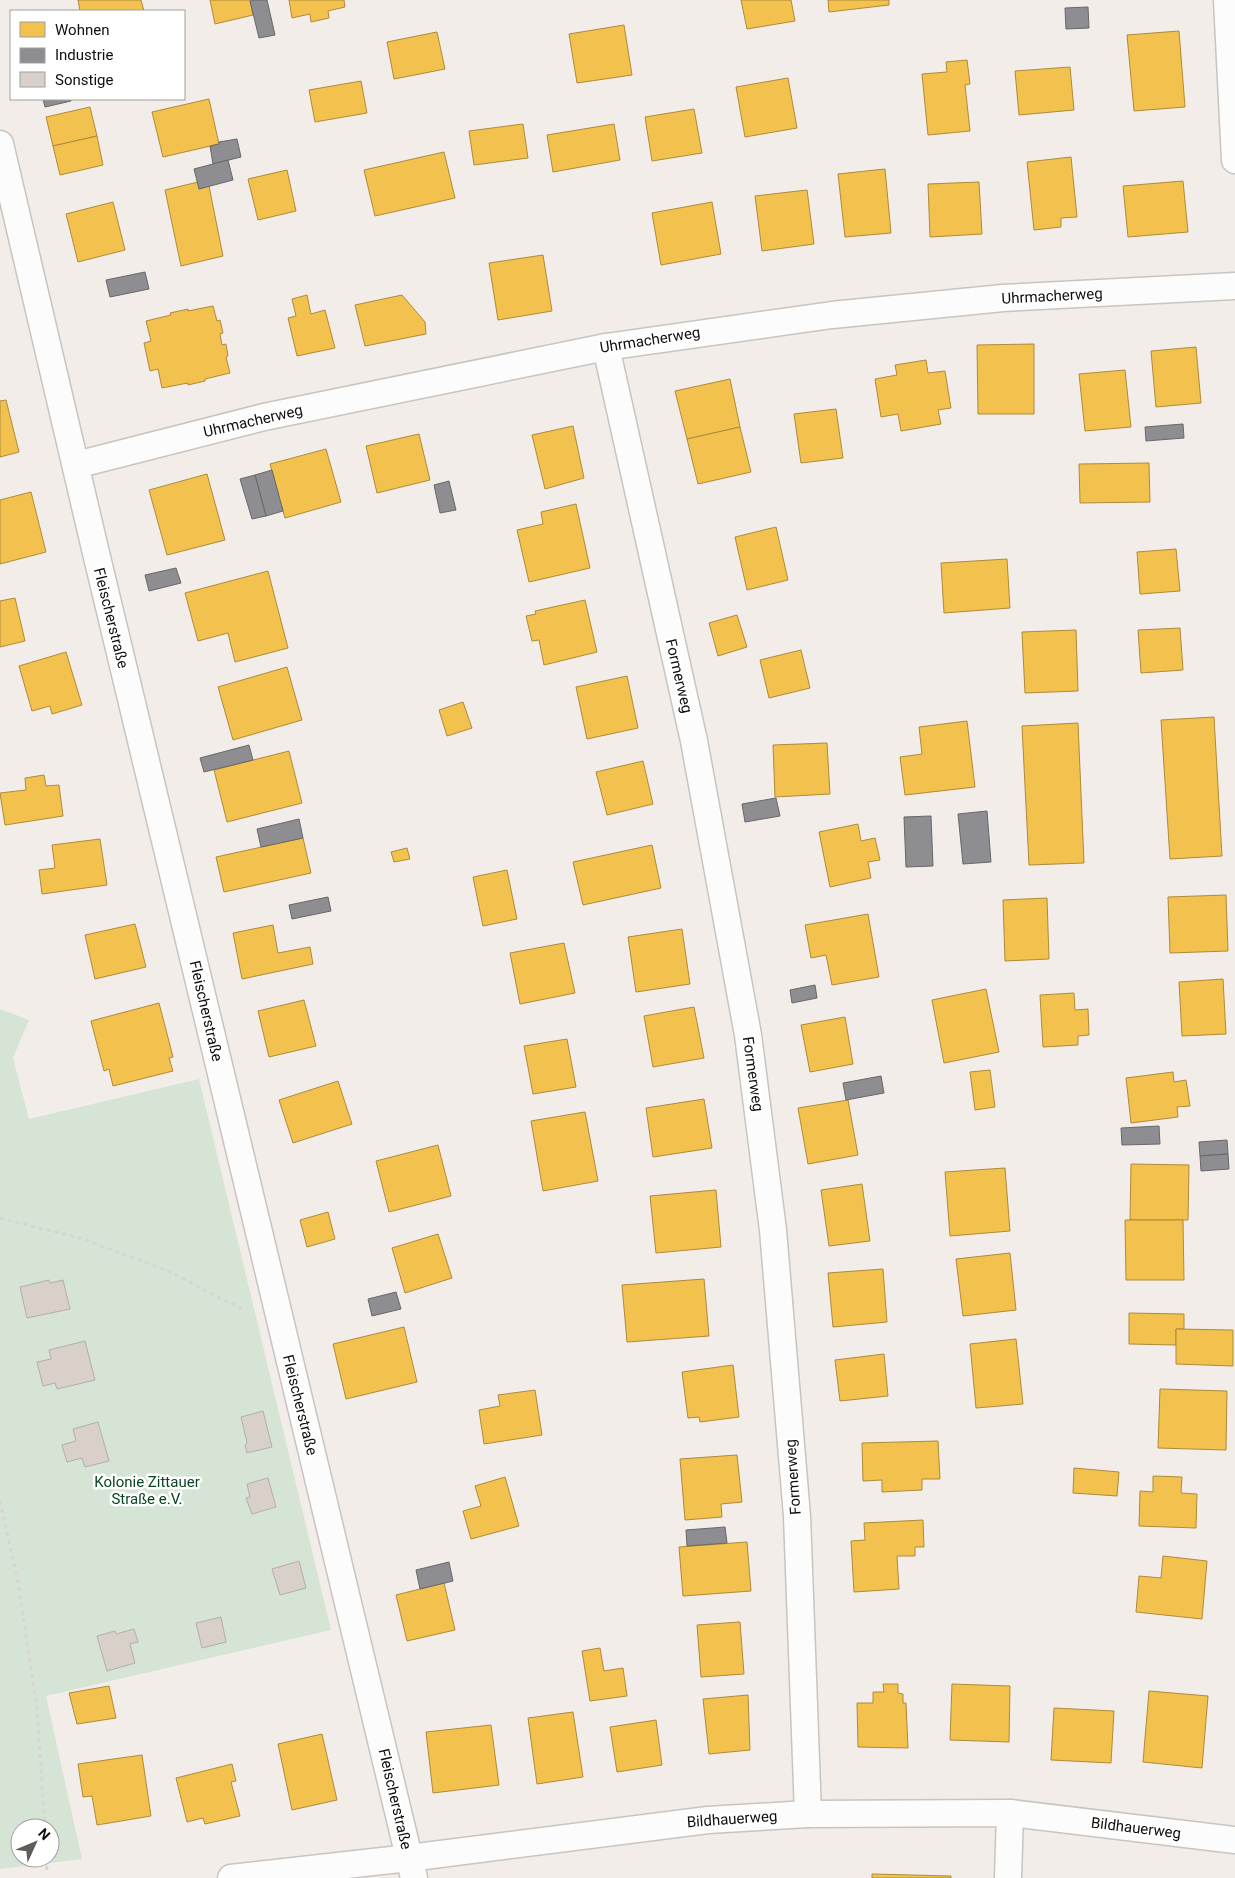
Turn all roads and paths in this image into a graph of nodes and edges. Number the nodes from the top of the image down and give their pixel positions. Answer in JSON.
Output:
{"nodes":[{"id":1,"x":1227,"y":0,"type":"edge"},
{"id":2,"x":0,"y":144,"type":"edge"},
{"id":3,"x":1235,"y":160,"type":"edge"},
{"id":4,"x":1235,"y":286,"type":"edge"},
{"id":5,"x":606,"y":347,"type":"junction"},
{"id":6,"x":76,"y":465,"type":"junction"},
{"id":7,"x":0,"y":1218,"type":"edge"},
{"id":8,"x":248,"y":1307,"type":"dead end"},
{"id":9,"x":0,"y":1501,"type":"edge"},
{"id":10,"x":1010,"y":1813,"type":"junction"},
{"id":11,"x":808,"y":1814,"type":"junction"},
{"id":12,"x":44,"y":1818,"type":"edge"},
{"id":13,"x":1235,"y":1840,"type":"edge"},
{"id":14,"x":47,"y":1868,"type":"edge"},
{"id":15,"x":412,"y":1868,"type":"edge"},
{"id":16,"x":47,"y":1871,"type":"dead end"},
{"id":17,"x":231,"y":1878,"type":"edge"},
{"id":18,"x":1008,"y":1878,"type":"edge"}],
"edges":[{"from":1,"to":3,"type":"street"},
{"from":2,"to":6,"type":"street","name":"Fleischerstraße"},
{"from":4,"to":5,"type":"street","name":"Uhrmacherweg"},
{"from":5,"to":6,"type":"street","name":"Uhrmacherweg"},
{"from":5,"to":11,"type":"street","name":"Formerweg"},
{"from":6,"to":15,"type":"street","name":"Fleischerstraße"},
{"from":7,"to":8,"type":"path"},
{"from":9,"to":12,"type":"path"},
{"from":10,"to":11,"type":"street","name":"Bildhauerweg"},
{"from":10,"to":13,"type":"street","name":"Bildhauerweg"},
{"from":10,"to":18,"type":"street"},
{"from":11,"to":15,"type":"street","name":"Bildhauerweg"},
{"from":14,"to":16,"type":"path"},
{"from":15,"to":17,"type":"street","name":"Bildhauerweg"}]}
